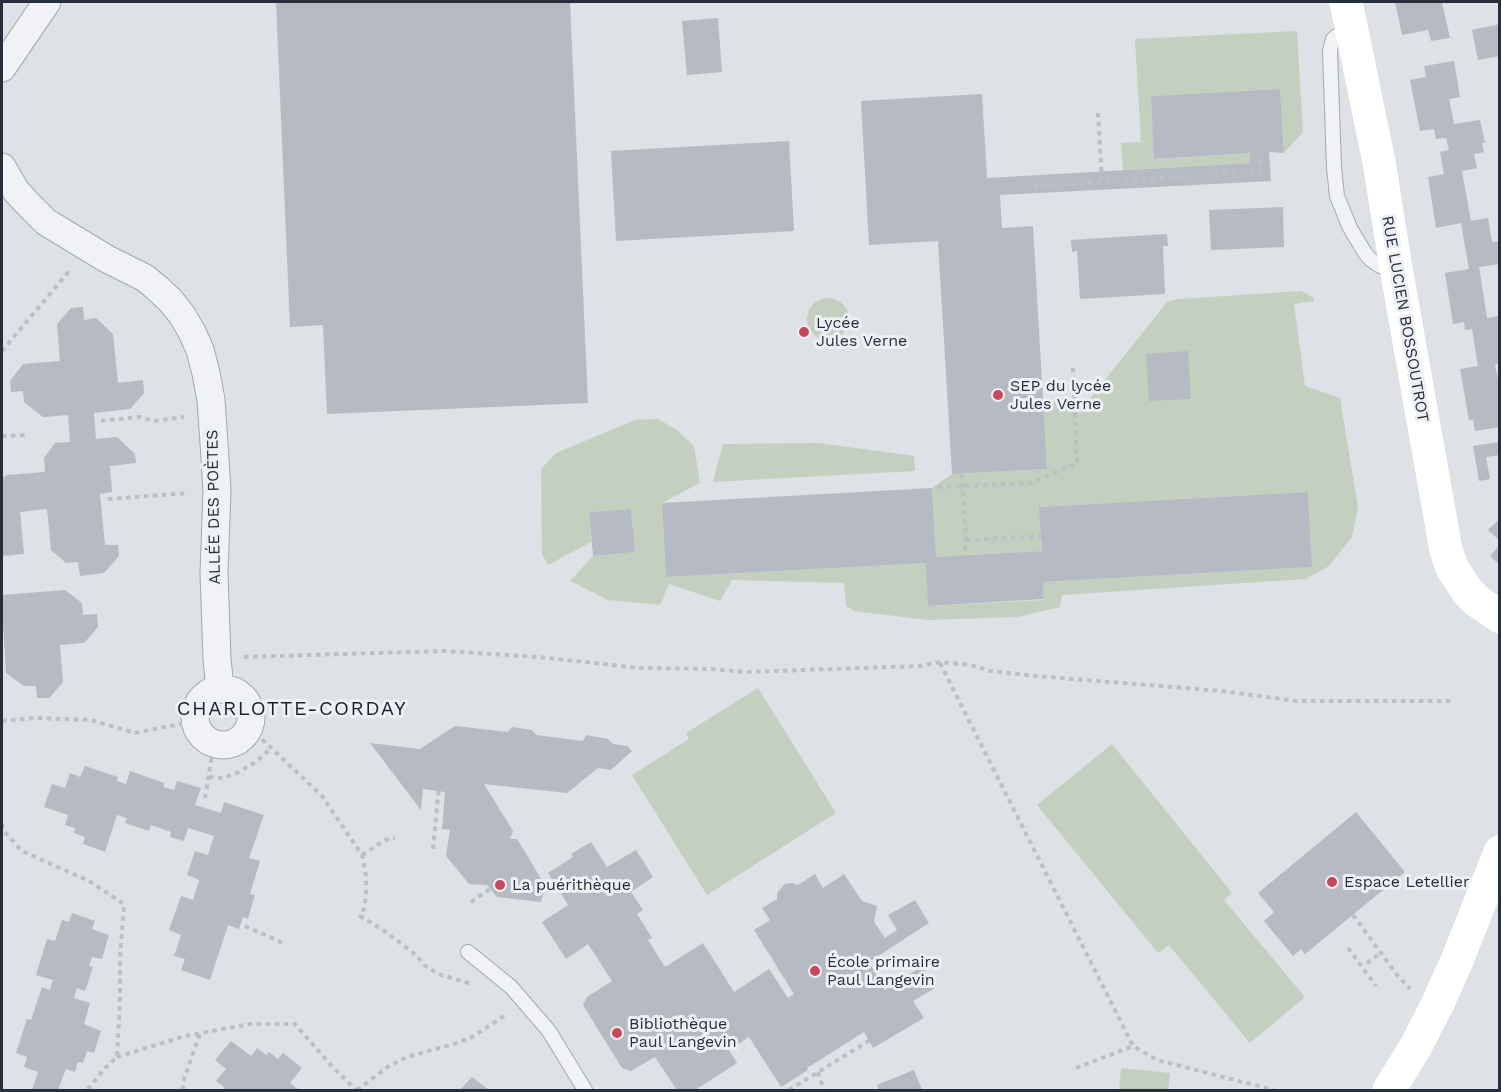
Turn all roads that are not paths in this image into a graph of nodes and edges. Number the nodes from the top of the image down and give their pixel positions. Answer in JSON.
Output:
{"nodes":[{"id":1,"x":47,"y":2,"type":"edge"},
{"id":2,"x":1349,"y":17,"type":"edge"},
{"id":3,"x":2,"y":69,"type":"edge"},
{"id":4,"x":2,"y":167,"type":"edge"},
{"id":5,"x":1396,"y":268,"type":"junction"},
{"id":6,"x":1500,"y":617,"type":"edge"},
{"id":7,"x":220,"y":689,"type":"junction"},
{"id":8,"x":1500,"y":852,"type":"edge"},
{"id":9,"x":468,"y":952,"type":"dead end"},
{"id":10,"x":585,"y":1090,"type":"edge"},
{"id":11,"x":1389,"y":1090,"type":"edge"}],
"edges":[{"from":1,"to":3,"type":"street"},
{"from":2,"to":5,"type":"street","name":"RUE LUCIEN BOSSOUTROT"},
{"from":2,"to":5,"type":"lane"},
{"from":4,"to":7,"type":"street","name":"ALLÉE DES POÈTES"},
{"from":5,"to":6,"type":"street","name":"RUE LUCIEN BOSSOUTROT"},
{"from":7,"to":7,"type":"street"},
{"from":8,"to":11,"type":"street"},
{"from":9,"to":10,"type":"lane"}]}
